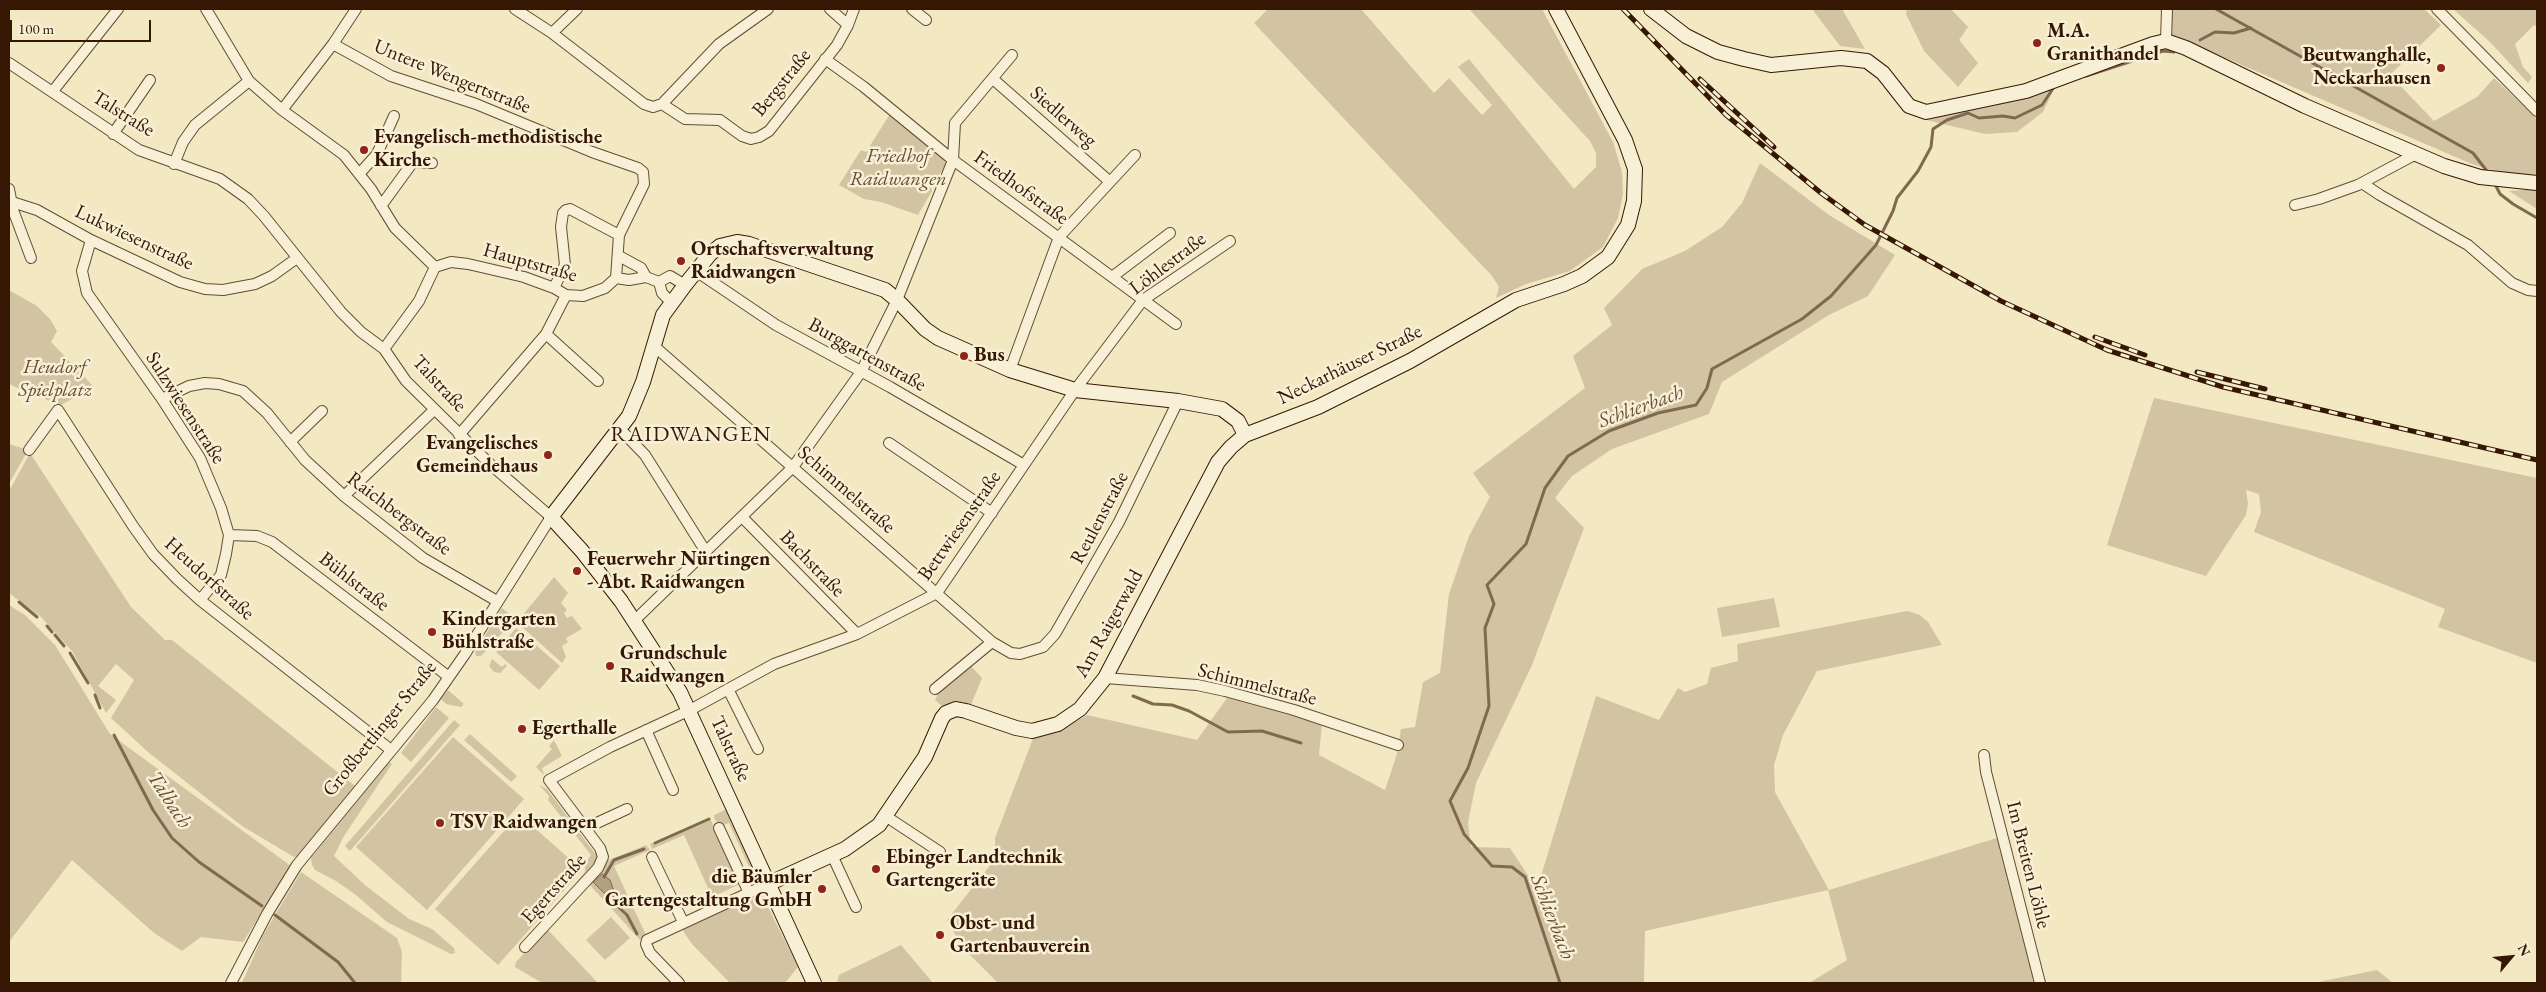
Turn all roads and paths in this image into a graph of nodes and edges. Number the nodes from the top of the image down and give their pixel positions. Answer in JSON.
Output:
{"nodes":[{"id":1,"x":118,"y":9,"type":"edge"},
{"id":2,"x":206,"y":9,"type":"edge"},
{"id":3,"x":356,"y":9,"type":"edge"},
{"id":4,"x":515,"y":9,"type":"edge"},
{"id":5,"x":577,"y":9,"type":"edge"},
{"id":6,"x":768,"y":9,"type":"edge"},
{"id":7,"x":830,"y":9,"type":"edge"},
{"id":8,"x":854,"y":9,"type":"edge"},
{"id":9,"x":912,"y":9,"type":"edge"},
{"id":10,"x":1556,"y":9,"type":"edge"},
{"id":11,"x":1651,"y":9,"type":"edge"},
{"id":12,"x":2167,"y":9,"type":"edge"},
{"id":13,"x":2437,"y":9,"type":"edge"},
{"id":14,"x":926,"y":20,"type":"dead end"},
{"id":15,"x":848,"y":24,"type":"junction"},
{"id":16,"x":552,"y":33,"type":"junction"},
{"id":17,"x":2166,"y":41,"type":"junction"},
{"id":18,"x":333,"y":44,"type":"junction"},
{"id":19,"x":1012,"y":55,"type":"dead end"},
{"id":20,"x":825,"y":59,"type":"junction"},
{"id":21,"x":9,"y":63,"type":"edge"},
{"id":22,"x":993,"y":79,"type":"junction"},
{"id":23,"x":150,"y":80,"type":"dead end"},
{"id":24,"x":249,"y":81,"type":"junction"},
{"id":25,"x":52,"y":91,"type":"junction"},
{"id":26,"x":662,"y":104,"type":"junction"},
{"id":27,"x":282,"y":110,"type":"junction"},
{"id":28,"x":2537,"y":111,"type":"edge"},
{"id":29,"x":394,"y":116,"type":"dead end"},
{"id":30,"x":113,"y":134,"type":"junction"},
{"id":31,"x":2416,"y":154,"type":"junction"},
{"id":32,"x":1134,"y":155,"type":"dead end"},
{"id":33,"x":954,"y":160,"type":"junction"},
{"id":34,"x":432,"y":163,"type":"dead end"},
{"id":35,"x":174,"y":164,"type":"junction"},
{"id":36,"x":360,"y":173,"type":"junction"},
{"id":37,"x":1109,"y":182,"type":"junction"},
{"id":38,"x":2362,"y":183,"type":"junction"},
{"id":39,"x":2537,"y":183,"type":"edge"},
{"id":40,"x":9,"y":189,"type":"edge"},
{"id":41,"x":10,"y":200,"type":"edge"},
{"id":42,"x":2295,"y":205,"type":"dead end"},
{"id":43,"x":381,"y":206,"type":"junction"},
{"id":44,"x":1170,"y":233,"type":"dead end"},
{"id":45,"x":619,"y":235,"type":"junction"},
{"id":46,"x":1059,"y":237,"type":"junction"},
{"id":47,"x":92,"y":240,"type":"junction"},
{"id":48,"x":1230,"y":241,"type":"dead end"},
{"id":49,"x":619,"y":256,"type":"junction"},
{"id":50,"x":30,"y":258,"type":"dead end"},
{"id":51,"x":297,"y":258,"type":"junction"},
{"id":52,"x":435,"y":267,"type":"junction"},
{"id":53,"x":696,"y":271,"type":"junction"},
{"id":54,"x":646,"y":276,"type":"junction"},
{"id":55,"x":1112,"y":276,"type":"junction"},
{"id":56,"x":616,"y":278,"type":"junction"},
{"id":57,"x":659,"y":282,"type":"junction"},
{"id":58,"x":685,"y":285,"type":"junction"},
{"id":59,"x":554,"y":288,"type":"junction"},
{"id":60,"x":2537,"y":291,"type":"edge"},
{"id":61,"x":566,"y":295,"type":"junction"},
{"id":62,"x":897,"y":300,"type":"junction"},
{"id":63,"x":1143,"y":300,"type":"junction"},
{"id":64,"x":671,"y":302,"type":"junction"},
{"id":65,"x":1176,"y":324,"type":"dead end"},
{"id":66,"x":546,"y":334,"type":"junction"},
{"id":67,"x":654,"y":346,"type":"junction"},
{"id":68,"x":384,"y":349,"type":"junction"},
{"id":69,"x":1010,"y":370,"type":"junction"},
{"id":70,"x":862,"y":372,"type":"junction"},
{"id":71,"x":598,"y":381,"type":"dead end"},
{"id":72,"x":1075,"y":390,"type":"junction"},
{"id":73,"x":162,"y":399,"type":"junction"},
{"id":74,"x":1178,"y":400,"type":"junction"},
{"id":75,"x":434,"y":410,"type":"junction"},
{"id":76,"x":322,"y":411,"type":"dead end"},
{"id":77,"x":620,"y":430,"type":"junction"},
{"id":78,"x":459,"y":435,"type":"junction"},
{"id":79,"x":1245,"y":435,"type":"junction"},
{"id":80,"x":290,"y":442,"type":"junction"},
{"id":81,"x":889,"y":443,"type":"dead end"},
{"id":82,"x":29,"y":450,"type":"dead end"},
{"id":83,"x":1024,"y":465,"type":"junction"},
{"id":84,"x":793,"y":467,"type":"junction"},
{"id":85,"x":344,"y":496,"type":"junction"},
{"id":86,"x":992,"y":513,"type":"junction"},
{"id":87,"x":551,"y":517,"type":"junction"},
{"id":88,"x":742,"y":517,"type":"junction"},
{"id":89,"x":229,"y":535,"type":"junction"},
{"id":90,"x":706,"y":552,"type":"junction"},
{"id":91,"x":937,"y":593,"type":"junction"},
{"id":92,"x":200,"y":600,"type":"junction"},
{"id":93,"x":497,"y":601,"type":"junction"},
{"id":94,"x":635,"y":620,"type":"junction"},
{"id":95,"x":857,"y":634,"type":"junction"},
{"id":96,"x":992,"y":642,"type":"junction"},
{"id":97,"x":1043,"y":647,"type":"joint"},
{"id":98,"x":449,"y":677,"type":"junction"},
{"id":99,"x":1104,"y":678,"type":"junction"},
{"id":100,"x":728,"y":689,"type":"junction"},
{"id":101,"x":936,"y":689,"type":"dead end"},
{"id":102,"x":690,"y":710,"type":"junction"},
{"id":103,"x":646,"y":730,"type":"junction"},
{"id":104,"x":1398,"y":744,"type":"dead end"},
{"id":105,"x":758,"y":749,"type":"dead end"},
{"id":106,"x":391,"y":750,"type":"junction"},
{"id":107,"x":1984,"y":755,"type":"dead end"},
{"id":108,"x":673,"y":790,"type":"dead end"},
{"id":109,"x":627,"y":809,"type":"dead end"},
{"id":110,"x":887,"y":816,"type":"junction"},
{"id":111,"x":586,"y":828,"type":"junction"},
{"id":112,"x":719,"y":828,"type":"dead end"},
{"id":113,"x":940,"y":852,"type":"dead end"},
{"id":114,"x":832,"y":855,"type":"junction"},
{"id":115,"x":652,"y":856,"type":"dead end"},
{"id":116,"x":770,"y":883,"type":"junction"},
{"id":117,"x":749,"y":893,"type":"junction"},
{"id":118,"x":856,"y":907,"type":"dead end"},
{"id":119,"x":683,"y":922,"type":"junction"},
{"id":120,"x":525,"y":947,"type":"dead end"},
{"id":121,"x":231,"y":983,"type":"edge"},
{"id":122,"x":679,"y":983,"type":"edge"},
{"id":123,"x":814,"y":983,"type":"edge"},
{"id":124,"x":2040,"y":983,"type":"edge"}],
"edges":[{"from":1,"to":25,"type":"street"},
{"from":2,"to":24,"type":"street"},
{"from":3,"to":18,"type":"street"},
{"from":4,"to":16,"type":"street"},
{"from":5,"to":16,"type":"street"},
{"from":6,"to":26,"type":"street"},
{"from":7,"to":15,"type":"street"},
{"from":8,"to":15,"type":"street","name":"Bergstraße"},
{"from":9,"to":14,"type":"street"},
{"from":10,"to":79,"type":"street","name":"Neckarhäuser Straße"},
{"from":11,"to":17,"type":"street"},
{"from":12,"to":17,"type":"street"},
{"from":13,"to":28,"type":"street"},
{"from":15,"to":20,"type":"street","name":"Bergstraße"},
{"from":16,"to":26,"type":"street"},
{"from":17,"to":31,"type":"street"},
{"from":18,"to":27,"type":"street"},
{"from":18,"to":45,"type":"street","name":"Untere Wengertstraße"},
{"from":19,"to":22,"type":"street"},
{"from":20,"to":26,"type":"street","name":"Bergstraße"},
{"from":20,"to":33,"type":"street","name":"Friedhofstraße"},
{"from":21,"to":25,"type":"street","name":"Talstraße"},
{"from":22,"to":33,"type":"street"},
{"from":22,"to":37,"type":"street","name":"Siedlerweg"},
{"from":23,"to":30,"type":"street"},
{"from":24,"to":27,"type":"street"},
{"from":24,"to":35,"type":"street"},
{"from":25,"to":30,"type":"street","name":"Talstraße"},
{"from":27,"to":36,"type":"street"},
{"from":29,"to":36,"type":"street"},
{"from":30,"to":35,"type":"street","name":"Talstraße"},
{"from":31,"to":38,"type":"street"},
{"from":31,"to":39,"type":"street"},
{"from":32,"to":37,"type":"street"},
{"from":33,"to":46,"type":"street","name":"Friedhofstraße"},
{"from":33,"to":62,"type":"street"},
{"from":34,"to":43,"type":"street"},
{"from":35,"to":51,"type":"street","name":"Talstraße"},
{"from":36,"to":43,"type":"street"},
{"from":37,"to":46,"type":"street"},
{"from":38,"to":42,"type":"street"},
{"from":38,"to":60,"type":"street"},
{"from":40,"to":41,"type":"street"},
{"from":41,"to":47,"type":"street","name":"Lukwiesenstraße"},
{"from":41,"to":50,"type":"street"},
{"from":43,"to":52,"type":"street"},
{"from":44,"to":55,"type":"street"},
{"from":45,"to":49,"type":"street","name":"Untere Wengertstraße"},
{"from":45,"to":59,"type":"street"},
{"from":46,"to":55,"type":"street","name":"Friedhofstraße"},
{"from":46,"to":69,"type":"street"},
{"from":47,"to":51,"type":"street","name":"Lukwiesenstraße"},
{"from":47,"to":73,"type":"street","name":"Sulzwiesenstraße"},
{"from":48,"to":63,"type":"street","name":"Löhlestraße"},
{"from":49,"to":54,"type":"street"},
{"from":49,"to":56,"type":"street","name":"Untere Wengertstraße"},
{"from":51,"to":68,"type":"street","name":"Talstraße"},
{"from":52,"to":59,"type":"street","name":"Hauptstraße"},
{"from":52,"to":68,"type":"street"},
{"from":53,"to":58,"type":"street","name":"Großbettlinger Straße"},
{"from":53,"to":62,"type":"street"},
{"from":53,"to":70,"type":"street","name":"Burggartenstraße"},
{"from":54,"to":56,"type":"street"},
{"from":54,"to":57,"type":"street"},
{"from":55,"to":63,"type":"street","name":"Friedhofstraße"},
{"from":56,"to":61,"type":"street","name":"Hauptstraße"},
{"from":57,"to":58,"type":"street"},
{"from":57,"to":64,"type":"street"},
{"from":58,"to":64,"type":"street","name":"Großbettlinger Straße"},
{"from":59,"to":61,"type":"street","name":"Hauptstraße"},
{"from":61,"to":66,"type":"street"},
{"from":62,"to":69,"type":"street"},
{"from":62,"to":70,"type":"street"},
{"from":63,"to":65,"type":"street","name":"Friedhofstraße"},
{"from":63,"to":72,"type":"street","name":"Löhlestraße"},
{"from":64,"to":67,"type":"street","name":"Großbettlinger Straße"},
{"from":66,"to":71,"type":"street"},
{"from":66,"to":78,"type":"street"},
{"from":67,"to":77,"type":"street","name":"Großbettlinger Straße"},
{"from":67,"to":84,"type":"street","name":"Schimmelstraße"},
{"from":68,"to":75,"type":"street","name":"Talstraße"},
{"from":69,"to":72,"type":"street"},
{"from":70,"to":83,"type":"street","name":"Burggartenstraße"},
{"from":70,"to":84,"type":"street"},
{"from":72,"to":74,"type":"street"},
{"from":72,"to":83,"type":"street","name":"Bettwiesenstraße"},
{"from":73,"to":80,"type":"street","name":"Raichbergstraße"},
{"from":73,"to":89,"type":"street","name":"Sulzwiesenstraße"},
{"from":74,"to":79,"type":"street"},
{"from":74,"to":97,"type":"street","name":"Reulenstraße"},
{"from":75,"to":78,"type":"street","name":"Talstraße"},
{"from":75,"to":85,"type":"street"},
{"from":76,"to":80,"type":"street"},
{"from":77,"to":87,"type":"street","name":"Großbettlinger Straße"},
{"from":77,"to":90,"type":"street"},
{"from":78,"to":87,"type":"street","name":"Talstraße"},
{"from":79,"to":99,"type":"street","name":"Am Raigerwald"},
{"from":80,"to":85,"type":"street","name":"Raichbergstraße"},
{"from":81,"to":86,"type":"street"},
{"from":82,"to":92,"type":"street","name":"Heudorfstraße"},
{"from":83,"to":86,"type":"street","name":"Bettwiesenstraße"},
{"from":84,"to":88,"type":"street"},
{"from":84,"to":91,"type":"street","name":"Schimmelstraße"},
{"from":85,"to":93,"type":"street","name":"Raichbergstraße"},
{"from":86,"to":91,"type":"street","name":"Bettwiesenstraße"},
{"from":87,"to":93,"type":"street","name":"Großbettlinger Straße"},
{"from":87,"to":94,"type":"street","name":"Talstraße"},
{"from":88,"to":90,"type":"street"},
{"from":88,"to":95,"type":"street","name":"Bachstraße"},
{"from":89,"to":92,"type":"street","name":"Sulzwiesenstraße"},
{"from":89,"to":98,"type":"street","name":"Bühlstraße"},
{"from":90,"to":94,"type":"street"},
{"from":91,"to":95,"type":"street","name":"Bettwiesenstraße"},
{"from":91,"to":96,"type":"street","name":"Schimmelstraße"},
{"from":92,"to":106,"type":"street","name":"Heudorfstraße"},
{"from":93,"to":98,"type":"street","name":"Großbettlinger Straße"},
{"from":94,"to":102,"type":"street","name":"Talstraße"},
{"from":95,"to":100,"type":"street","name":"Bettwiesenstraße"},
{"from":96,"to":97,"type":"street","name":"Schimmelstraße"},
{"from":96,"to":101,"type":"street"},
{"from":98,"to":106,"type":"street","name":"Großbettlinger Straße"},
{"from":99,"to":104,"type":"street","name":"Schimmelstraße"},
{"from":99,"to":110,"type":"street","name":"Am Raigerwald"},
{"from":100,"to":102,"type":"street","name":"Bettwiesenstraße"},
{"from":100,"to":105,"type":"street"},
{"from":102,"to":103,"type":"street","name":"Egertstraße"},
{"from":102,"to":116,"type":"street","name":"Talstraße"},
{"from":103,"to":108,"type":"street"},
{"from":103,"to":111,"type":"street","name":"Egertstraße"},
{"from":106,"to":121,"type":"street","name":"Großbettlinger Straße"},
{"from":107,"to":124,"type":"street","name":"Im Breiten Löhle"},
{"from":109,"to":111,"type":"street","name":"Egertstraße"},
{"from":110,"to":113,"type":"street"},
{"from":110,"to":114,"type":"street","name":"Am Raigerwald"},
{"from":111,"to":120,"type":"street","name":"Egertstraße"},
{"from":112,"to":117,"type":"street"},
{"from":114,"to":116,"type":"street","name":"Am Raigerwald"},
{"from":114,"to":118,"type":"street"},
{"from":115,"to":119,"type":"street"},
{"from":116,"to":117,"type":"street"},
{"from":116,"to":123,"type":"street","name":"Talstraße"},
{"from":117,"to":119,"type":"street"},
{"from":119,"to":122,"type":"street"}]}
